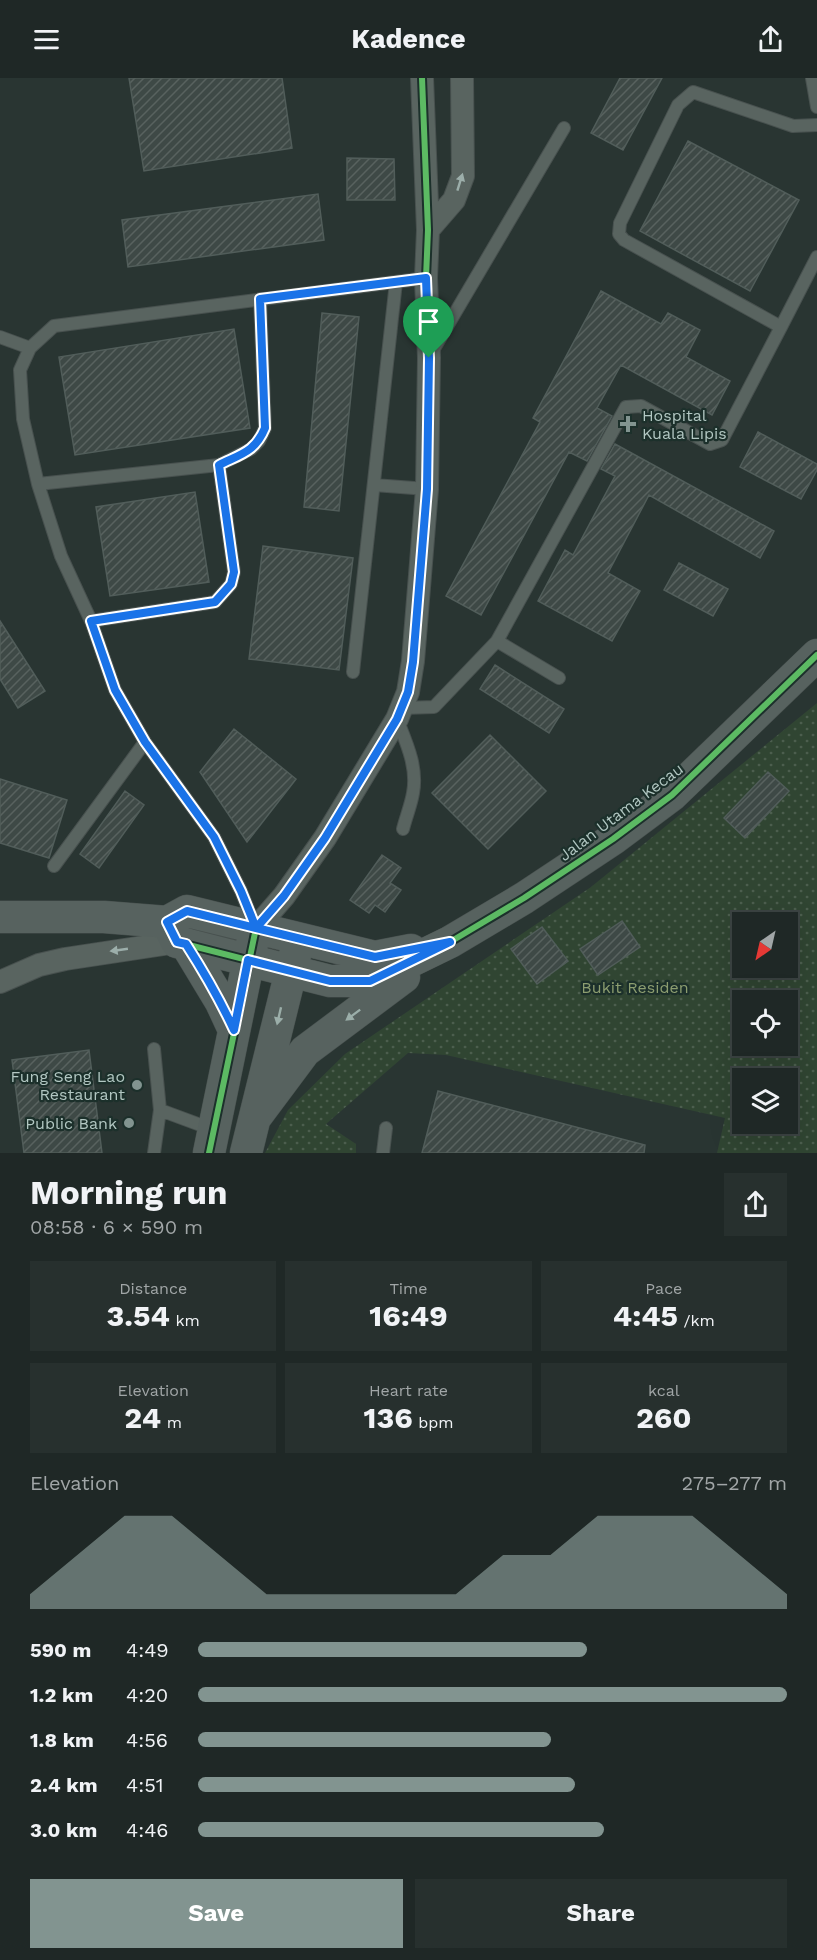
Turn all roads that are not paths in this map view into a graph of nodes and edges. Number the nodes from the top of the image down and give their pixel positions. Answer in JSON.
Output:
{"nodes":[{"id":1,"x":422,"y":78,"type":"edge"},
{"id":2,"x":462,"y":78,"type":"edge"},
{"id":3,"x":812,"y":78,"type":"edge"},
{"id":4,"x":817,"y":107,"type":"edge"},
{"id":5,"x":817,"y":125,"type":"edge"},
{"id":6,"x":564,"y":128,"type":"dead end"},
{"id":7,"x":428,"y":230,"type":"junction"},
{"id":8,"x":817,"y":257,"type":"edge"},
{"id":9,"x":426,"y":278,"type":"junction"},
{"id":10,"x":396,"y":282,"type":"junction"},
{"id":11,"x":260,"y":299,"type":"junction"},
{"id":12,"x":781,"y":327,"type":"junction"},
{"id":13,"x":0,"y":337,"type":"edge"},
{"id":14,"x":30,"y":348,"type":"junction"},
{"id":15,"x":429,"y":358,"type":"junction"},
{"id":16,"x":219,"y":465,"type":"junction"},
{"id":17,"x":38,"y":484,"type":"junction"},
{"id":18,"x":374,"y":485,"type":"junction"},
{"id":19,"x":427,"y":489,"type":"junction"},
{"id":20,"x":91,"y":621,"type":"junction"},
{"id":21,"x":497,"y":641,"type":"junction"},
{"id":22,"x":817,"y":655,"type":"edge"},
{"id":23,"x":353,"y":672,"type":"dead end"},
{"id":24,"x":559,"y":678,"type":"dead end"},
{"id":25,"x":399,"y":713,"type":"junction"},
{"id":26,"x":145,"y":742,"type":"junction"},
{"id":27,"x":403,"y":830,"type":"dead end"},
{"id":28,"x":54,"y":866,"type":"dead end"},
{"id":29,"x":284,"y":896,"type":"junction"},
{"id":30,"x":0,"y":917,"type":"edge"},
{"id":31,"x":256,"y":928,"type":"junction"},
{"id":32,"x":177,"y":936,"type":"junction"},
{"id":33,"x":299,"y":939,"type":"junction"},
{"id":34,"x":450,"y":942,"type":"junction"},
{"id":35,"x":248,"y":960,"type":"junction"},
{"id":36,"x":290,"y":971,"type":"junction"},
{"id":37,"x":0,"y":981,"type":"edge"},
{"id":38,"x":234,"y":1030,"type":"junction"},
{"id":39,"x":154,"y":1049,"type":"dead end"},
{"id":40,"x":160,"y":1110,"type":"junction"},
{"id":41,"x":255,"y":1118,"type":"junction"},
{"id":42,"x":386,"y":1128,"type":"dead end"},
{"id":43,"x":212,"y":1142,"type":"edge"},
{"id":44,"x":154,"y":1153,"type":"edge"},
{"id":45,"x":246,"y":1153,"type":"edge"},
{"id":46,"x":383,"y":1153,"type":"edge"}],
"edges":[{"from":1,"to":7,"type":"street"},
{"from":7,"to":2,"type":"street","one_way":true},
{"from":3,"to":4,"type":"lane"},
{"from":5,"to":12,"type":"lane"},
{"from":6,"to":15,"type":"lane"},
{"from":7,"to":9,"type":"street"},
{"from":8,"to":12,"type":"lane"},
{"from":9,"to":10,"type":"lane"},
{"from":9,"to":15,"type":"street"},
{"from":10,"to":11,"type":"lane"},
{"from":10,"to":18,"type":"lane"},
{"from":11,"to":14,"type":"lane"},
{"from":11,"to":16,"type":"lane"},
{"from":12,"to":21,"type":"lane"},
{"from":13,"to":14,"type":"lane"},
{"from":14,"to":17,"type":"lane"},
{"from":15,"to":19,"type":"street"},
{"from":16,"to":17,"type":"lane"},
{"from":16,"to":20,"type":"lane"},
{"from":17,"to":20,"type":"lane"},
{"from":18,"to":19,"type":"lane"},
{"from":18,"to":23,"type":"lane"},
{"from":19,"to":25,"type":"street"},
{"from":20,"to":26,"type":"lane"},
{"from":21,"to":24,"type":"lane"},
{"from":21,"to":25,"type":"lane"},
{"from":22,"to":34,"type":"street","name":"Jalan Utama Kecau"},
{"from":25,"to":27,"type":"lane"},
{"from":25,"to":29,"type":"street"},
{"from":26,"to":28,"type":"lane"},
{"from":26,"to":31,"type":"lane"},
{"from":29,"to":31,"type":"street"},
{"from":29,"to":33,"type":"street"},
{"from":30,"to":32,"type":"street"},
{"from":31,"to":32,"type":"street"},
{"from":31,"to":33,"type":"street"},
{"from":31,"to":35,"type":"street"},
{"from":32,"to":35,"type":"street"},
{"from":32,"to":37,"type":"street","one_way":true},
{"from":32,"to":38,"type":"street"},
{"from":33,"to":34,"type":"street"},
{"from":33,"to":36,"type":"street"},
{"from":34,"to":36,"type":"street"},
{"from":34,"to":41,"type":"street","one_way":true},
{"from":35,"to":36,"type":"street"},
{"from":35,"to":38,"type":"street"},
{"from":36,"to":41,"type":"street","one_way":true},
{"from":38,"to":43,"type":"street"},
{"from":39,"to":40,"type":"lane"},
{"from":40,"to":43,"type":"lane"},
{"from":40,"to":44,"type":"lane"},
{"from":41,"to":45,"type":"street"},
{"from":42,"to":46,"type":"lane"}]}
